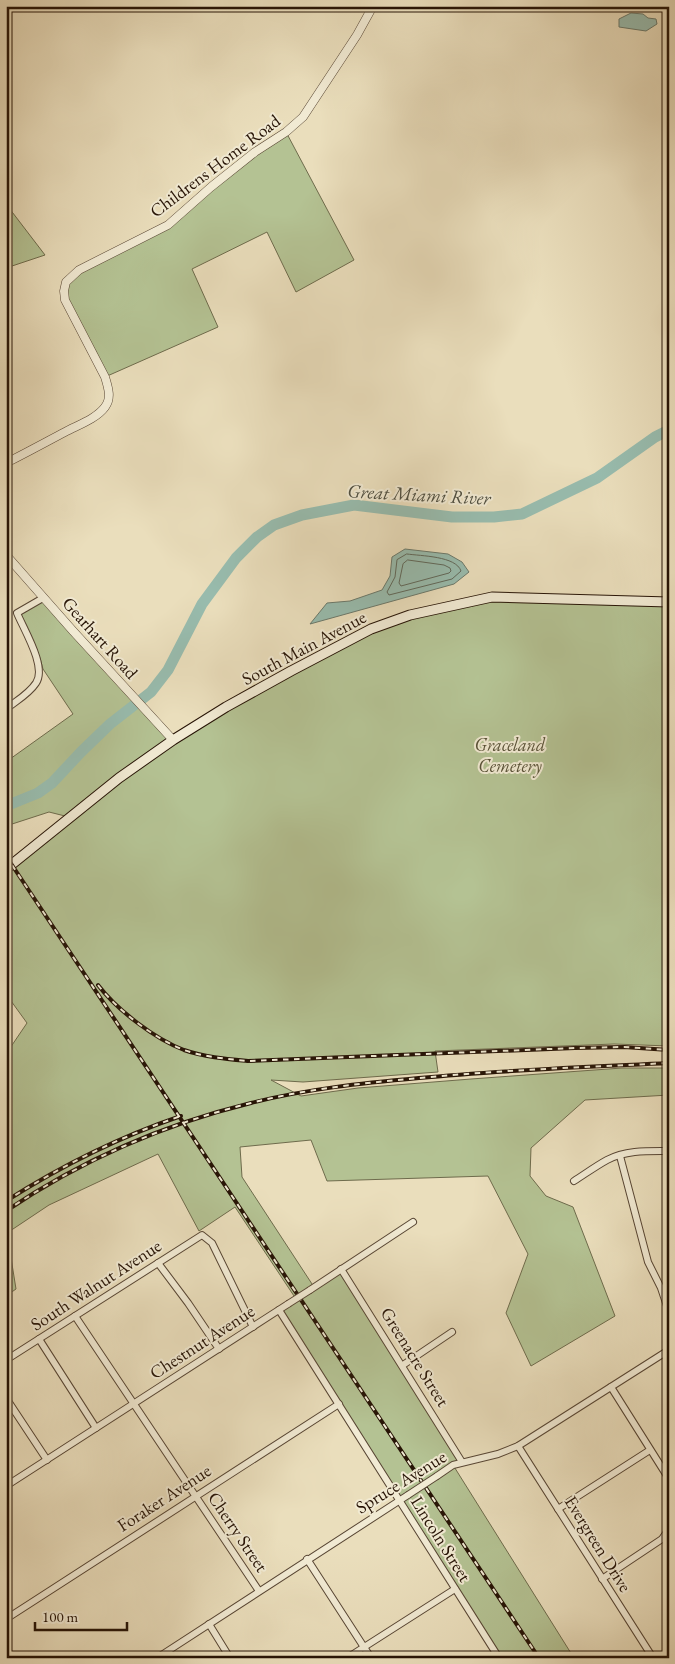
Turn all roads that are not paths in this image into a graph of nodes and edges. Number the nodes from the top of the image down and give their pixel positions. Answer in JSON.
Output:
{"nodes":[{"id":1,"x":373,"y":6,"type":"edge"},
{"id":2,"x":6,"y":463,"type":"edge"},
{"id":3,"x":6,"y":555,"type":"edge"},
{"id":4,"x":43,"y":598,"type":"junction"},
{"id":5,"x":669,"y":602,"type":"edge"},
{"id":6,"x":6,"y":709,"type":"edge"},
{"id":7,"x":173,"y":740,"type":"junction"},
{"id":8,"x":6,"y":869,"type":"edge"},
{"id":9,"x":669,"y":1151,"type":"edge"},
{"id":10,"x":620,"y":1156,"type":"junction"},
{"id":11,"x":574,"y":1181,"type":"dead end"},
{"id":12,"x":414,"y":1222,"type":"dead end"},
{"id":13,"x":158,"y":1263,"type":"junction"},
{"id":14,"x":341,"y":1269,"type":"junction"},
{"id":15,"x":279,"y":1310,"type":"junction"},
{"id":16,"x":669,"y":1312,"type":"edge"},
{"id":17,"x":75,"y":1316,"type":"junction"},
{"id":18,"x":253,"y":1327,"type":"junction"},
{"id":19,"x":452,"y":1332,"type":"dead end"},
{"id":20,"x":39,"y":1339,"type":"junction"},
{"id":21,"x":219,"y":1349,"type":"junction"},
{"id":22,"x":669,"y":1350,"type":"edge"},
{"id":23,"x":6,"y":1360,"type":"edge"},
{"id":24,"x":403,"y":1365,"type":"junction"},
{"id":25,"x":611,"y":1387,"type":"junction"},
{"id":26,"x":6,"y":1398,"type":"edge"},
{"id":27,"x":133,"y":1404,"type":"junction"},
{"id":28,"x":339,"y":1404,"type":"junction"},
{"id":29,"x":96,"y":1428,"type":"junction"},
{"id":30,"x":518,"y":1446,"type":"junction"},
{"id":31,"x":650,"y":1450,"type":"junction"},
{"id":32,"x":47,"y":1460,"type":"junction"},
{"id":33,"x":462,"y":1462,"type":"junction"},
{"id":34,"x":669,"y":1479,"type":"edge"},
{"id":35,"x":6,"y":1486,"type":"edge"},
{"id":36,"x":195,"y":1496,"type":"junction"},
{"id":37,"x":399,"y":1501,"type":"junction"},
{"id":38,"x":558,"y":1509,"type":"junction"},
{"id":39,"x":669,"y":1529,"type":"edge"},
{"id":40,"x":307,"y":1559,"type":"junction"},
{"id":41,"x":602,"y":1579,"type":"junction"},
{"id":42,"x":455,"y":1589,"type":"junction"},
{"id":43,"x":259,"y":1591,"type":"junction"},
{"id":44,"x":6,"y":1619,"type":"edge"},
{"id":45,"x":209,"y":1624,"type":"junction"},
{"id":46,"x":364,"y":1646,"type":"junction"},
{"id":47,"x":156,"y":1658,"type":"edge"},
{"id":48,"x":230,"y":1658,"type":"edge"},
{"id":49,"x":347,"y":1658,"type":"edge"},
{"id":50,"x":371,"y":1658,"type":"edge"},
{"id":51,"x":499,"y":1658,"type":"edge"},
{"id":52,"x":653,"y":1658,"type":"edge"}],
"edges":[{"from":1,"to":2,"type":"street","name":"Childrens Home Road"},
{"from":3,"to":4,"type":"street","name":"Gearhart Road"},
{"from":4,"to":6,"type":"street"},
{"from":4,"to":7,"type":"street","name":"Gearhart Road"},
{"from":5,"to":7,"type":"main road","name":"South Main Avenue"},
{"from":7,"to":8,"type":"main road","name":"South Main Avenue"},
{"from":9,"to":10,"type":"street"},
{"from":10,"to":11,"type":"street"},
{"from":10,"to":16,"type":"street"},
{"from":12,"to":14,"type":"street","name":"Chestnut Avenue"},
{"from":13,"to":17,"type":"street","name":"South Walnut Avenue"},
{"from":13,"to":18,"type":"street","name":"South Walnut Avenue"},
{"from":13,"to":21,"type":"street"},
{"from":14,"to":15,"type":"street","name":"Chestnut Avenue","bridge":true},
{"from":14,"to":24,"type":"street","name":"Greenacre Street"},
{"from":15,"to":18,"type":"street","name":"Chestnut Avenue"},
{"from":15,"to":28,"type":"street","name":"Lincoln Street"},
{"from":17,"to":20,"type":"street","name":"South Walnut Avenue"},
{"from":17,"to":27,"type":"street","name":"Cherry Street"},
{"from":18,"to":21,"type":"street","name":"Chestnut Avenue"},
{"from":19,"to":24,"type":"street"},
{"from":20,"to":23,"type":"street","name":"South Walnut Avenue"},
{"from":20,"to":29,"type":"street"},
{"from":21,"to":27,"type":"street","name":"Chestnut Avenue"},
{"from":22,"to":25,"type":"street","name":"Spruce Avenue"},
{"from":24,"to":33,"type":"street","name":"Greenacre Street"},
{"from":25,"to":30,"type":"street","name":"Spruce Avenue"},
{"from":25,"to":31,"type":"street"},
{"from":26,"to":32,"type":"street"},
{"from":27,"to":29,"type":"street","name":"Chestnut Avenue"},
{"from":27,"to":36,"type":"street","name":"Cherry Street"},
{"from":28,"to":36,"type":"street","name":"Foraker Avenue"},
{"from":28,"to":37,"type":"street","name":"Lincoln Street"},
{"from":29,"to":32,"type":"street","name":"Chestnut Avenue"},
{"from":30,"to":33,"type":"street","name":"Spruce Avenue"},
{"from":30,"to":38,"type":"street","name":"Evergreen Drive"},
{"from":31,"to":34,"type":"street"},
{"from":31,"to":38,"type":"street"},
{"from":32,"to":35,"type":"street","name":"Chestnut Avenue"},
{"from":33,"to":37,"type":"street","name":"Spruce Avenue","bridge":true},
{"from":36,"to":43,"type":"street","name":"Cherry Street"},
{"from":36,"to":44,"type":"street","name":"Foraker Avenue"},
{"from":37,"to":40,"type":"street","name":"Spruce Avenue"},
{"from":37,"to":42,"type":"street","name":"Lincoln Street"},
{"from":38,"to":41,"type":"street","name":"Evergreen Drive"},
{"from":39,"to":41,"type":"street"},
{"from":40,"to":43,"type":"street","name":"Spruce Avenue"},
{"from":40,"to":46,"type":"street"},
{"from":41,"to":52,"type":"street","name":"Evergreen Drive"},
{"from":42,"to":46,"type":"street"},
{"from":42,"to":51,"type":"street","name":"Lincoln Street"},
{"from":43,"to":45,"type":"street","name":"Spruce Avenue"},
{"from":45,"to":47,"type":"street","name":"Spruce Avenue"},
{"from":45,"to":48,"type":"street"},
{"from":46,"to":49,"type":"street"},
{"from":46,"to":50,"type":"street"}]}
